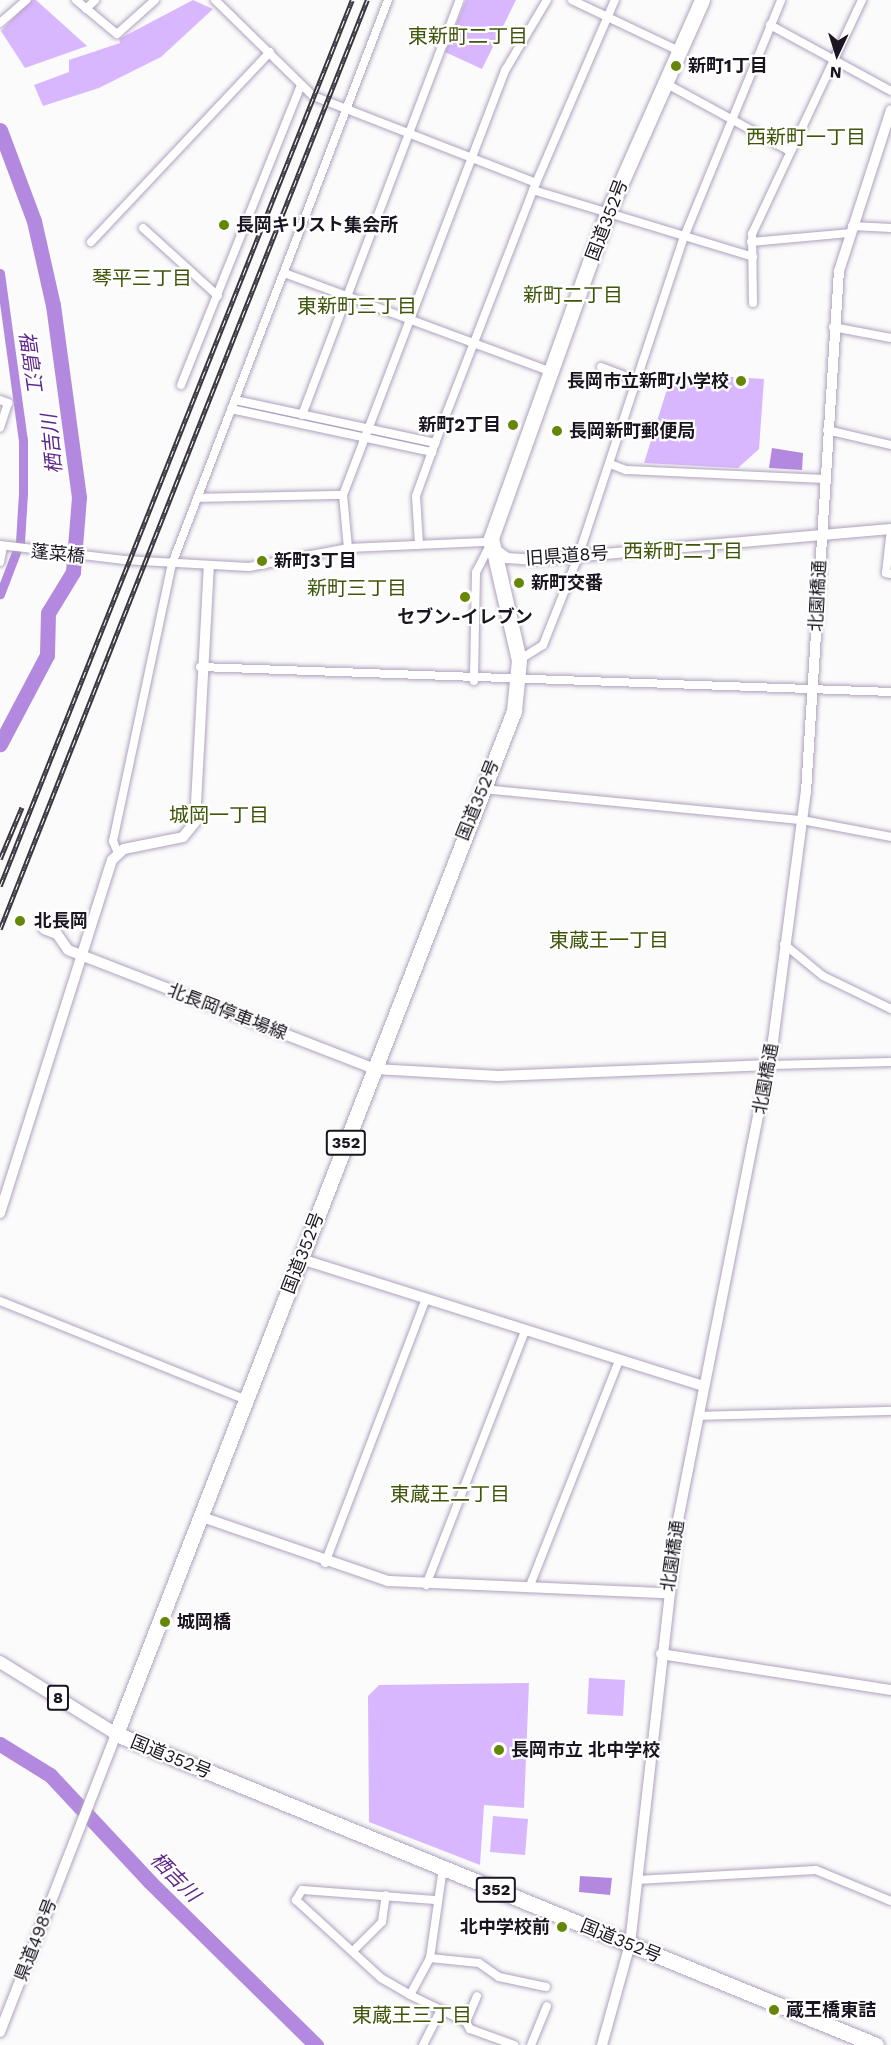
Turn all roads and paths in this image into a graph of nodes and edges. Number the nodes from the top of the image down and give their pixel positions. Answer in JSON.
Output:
{"nodes":[{"id":1,"x":26,"y":0,"type":"edge"},
{"id":2,"x":76,"y":0,"type":"edge"},
{"id":3,"x":95,"y":0,"type":"edge"},
{"id":4,"x":155,"y":0,"type":"edge"},
{"id":5,"x":214,"y":0,"type":"edge"},
{"id":6,"x":388,"y":0,"type":"edge"},
{"id":7,"x":460,"y":0,"type":"edge"},
{"id":8,"x":546,"y":0,"type":"edge"},
{"id":9,"x":572,"y":0,"type":"edge"},
{"id":10,"x":615,"y":0,"type":"edge"},
{"id":11,"x":702,"y":0,"type":"edge"},
{"id":12,"x":782,"y":0,"type":"edge"},
{"id":13,"x":862,"y":0,"type":"edge"},
{"id":14,"x":86,"y":9,"type":"junction"},
{"id":15,"x":609,"y":18,"type":"junction"},
{"id":16,"x":0,"y":23,"type":"edge"},
{"id":17,"x":770,"y":25,"type":"junction"},
{"id":18,"x":679,"y":51,"type":"junction"},
{"id":19,"x":270,"y":52,"type":"junction"},
{"id":20,"x":833,"y":55,"type":"junction"},
{"id":21,"x":664,"y":83,"type":"junction"},
{"id":22,"x":301,"y":85,"type":"junction"},
{"id":23,"x":891,"y":91,"type":"edge"},
{"id":24,"x":346,"y":110,"type":"junction"},
{"id":25,"x":891,"y":112,"type":"edge"},
{"id":26,"x":732,"y":121,"type":"junction"},
{"id":27,"x":409,"y":134,"type":"junction"},
{"id":28,"x":788,"y":150,"type":"junction"},
{"id":29,"x":472,"y":159,"type":"junction"},
{"id":30,"x":534,"y":187,"type":"junction"},
{"id":31,"x":606,"y":217,"type":"junction"},
{"id":32,"x":142,"y":228,"type":"dead end"},
{"id":33,"x":891,"y":228,"type":"edge"},
{"id":34,"x":850,"y":229,"type":"junction"},
{"id":35,"x":684,"y":237,"type":"junction"},
{"id":36,"x":91,"y":242,"type":"dead end"},
{"id":37,"x":751,"y":242,"type":"junction"},
{"id":38,"x":753,"y":257,"type":"junction"},
{"id":39,"x":284,"y":273,"type":"junction"},
{"id":40,"x":218,"y":296,"type":"junction"},
{"id":41,"x":346,"y":297,"type":"junction"},
{"id":42,"x":753,"y":303,"type":"dead end"},
{"id":43,"x":410,"y":319,"type":"junction"},
{"id":44,"x":832,"y":327,"type":"junction"},
{"id":45,"x":891,"y":338,"type":"edge"},
{"id":46,"x":474,"y":342,"type":"junction"},
{"id":47,"x":601,"y":367,"type":"dead end"},
{"id":48,"x":551,"y":372,"type":"junction"},
{"id":49,"x":638,"y":381,"type":"junction"},
{"id":50,"x":181,"y":385,"type":"dead end"},
{"id":51,"x":0,"y":400,"type":"edge"},
{"id":52,"x":235,"y":400,"type":"junction"},
{"id":53,"x":231,"y":409,"type":"junction"},
{"id":54,"x":302,"y":415,"type":"junction"},
{"id":55,"x":0,"y":428,"type":"edge"},
{"id":56,"x":827,"y":430,"type":"junction"},
{"id":57,"x":367,"y":433,"type":"junction"},
{"id":58,"x":891,"y":445,"type":"edge"},
{"id":59,"x":434,"y":447,"type":"junction"},
{"id":60,"x":610,"y":464,"type":"junction"},
{"id":61,"x":826,"y":479,"type":"junction"},
{"id":62,"x":343,"y":495,"type":"junction"},
{"id":63,"x":197,"y":498,"type":"junction"},
{"id":64,"x":891,"y":529,"type":"edge"},
{"id":65,"x":824,"y":532,"type":"junction"},
{"id":66,"x":419,"y":544,"type":"junction"},
{"id":67,"x":490,"y":545,"type":"junction"},
{"id":68,"x":4,"y":547,"type":"edge"},
{"id":69,"x":348,"y":548,"type":"junction"},
{"id":70,"x":578,"y":557,"type":"junction"},
{"id":71,"x":106,"y":558,"type":"joint"},
{"id":72,"x":0,"y":562,"type":"edge"},
{"id":73,"x":172,"y":564,"type":"junction"},
{"id":74,"x":209,"y":567,"type":"junction"},
{"id":75,"x":891,"y":574,"type":"edge"},
{"id":76,"x":519,"y":660,"type":"junction"},
{"id":77,"x":200,"y":667,"type":"junction"},
{"id":78,"x":474,"y":681,"type":"junction"},
{"id":79,"x":520,"y":682,"type":"junction"},
{"id":80,"x":813,"y":689,"type":"junction"},
{"id":81,"x":891,"y":692,"type":"edge"},
{"id":82,"x":482,"y":789,"type":"junction"},
{"id":83,"x":802,"y":820,"type":"junction"},
{"id":84,"x":891,"y":837,"type":"edge"},
{"id":85,"x":118,"y":853,"type":"junction"},
{"id":86,"x":44,"y":929,"type":"dead end"},
{"id":87,"x":784,"y":944,"type":"junction"},
{"id":88,"x":80,"y":954,"type":"junction"},
{"id":89,"x":891,"y":1009,"type":"edge"},
{"id":90,"x":891,"y":1062,"type":"edge"},
{"id":91,"x":770,"y":1065,"type":"junction"},
{"id":92,"x":375,"y":1069,"type":"junction"},
{"id":93,"x":0,"y":1213,"type":"edge"},
{"id":94,"x":301,"y":1259,"type":"junction"},
{"id":95,"x":426,"y":1298,"type":"junction"},
{"id":96,"x":0,"y":1301,"type":"edge"},
{"id":97,"x":525,"y":1331,"type":"junction"},
{"id":98,"x":619,"y":1360,"type":"junction"},
{"id":99,"x":704,"y":1386,"type":"junction"},
{"id":100,"x":246,"y":1400,"type":"junction"},
{"id":101,"x":891,"y":1411,"type":"edge"},
{"id":102,"x":699,"y":1416,"type":"junction"},
{"id":103,"x":202,"y":1517,"type":"junction"},
{"id":104,"x":325,"y":1563,"type":"junction"},
{"id":105,"x":426,"y":1585,"type":"junction"},
{"id":106,"x":529,"y":1588,"type":"junction"},
{"id":107,"x":667,"y":1593,"type":"junction"},
{"id":108,"x":661,"y":1654,"type":"junction"},
{"id":109,"x":0,"y":1662,"type":"edge"},
{"id":110,"x":891,"y":1690,"type":"edge"},
{"id":111,"x":116,"y":1734,"type":"junction"},
{"id":112,"x":443,"y":1868,"type":"junction"},
{"id":113,"x":637,"y":1880,"type":"junction"},
{"id":114,"x":386,"y":1895,"type":"junction"},
{"id":115,"x":435,"y":1900,"type":"junction"},
{"id":116,"x":891,"y":1901,"type":"edge"},
{"id":117,"x":630,"y":1944,"type":"junction"},
{"id":118,"x":353,"y":1951,"type":"junction"},
{"id":119,"x":430,"y":1958,"type":"junction"},
{"id":120,"x":546,"y":1987,"type":"dead end"},
{"id":121,"x":410,"y":1995,"type":"junction"},
{"id":122,"x":477,"y":1996,"type":"dead end"},
{"id":123,"x":547,"y":2006,"type":"dead end"},
{"id":124,"x":440,"y":2011,"type":"junction"},
{"id":125,"x":466,"y":2022,"type":"junction"},
{"id":126,"x":0,"y":2032,"type":"edge"},
{"id":127,"x":423,"y":2045,"type":"edge"},
{"id":128,"x":514,"y":2045,"type":"edge"},
{"id":129,"x":531,"y":2045,"type":"edge"},
{"id":130,"x":602,"y":2045,"type":"edge"},
{"id":131,"x":876,"y":2045,"type":"edge"}],
"edges":[{"from":1,"to":16,"type":"street"},
{"from":2,"to":14,"type":"street"},
{"from":3,"to":14,"type":"street"},
{"from":4,"to":14,"type":"street"},
{"from":5,"to":19,"type":"street"},
{"from":6,"to":24,"type":"street"},
{"from":7,"to":27,"type":"street"},
{"from":8,"to":29,"type":"street"},
{"from":9,"to":15,"type":"street"},
{"from":10,"to":15,"type":"street"},
{"from":11,"to":18,"type":"highway","name":"国道352号"},
{"from":12,"to":17,"type":"street"},
{"from":13,"to":20,"type":"street"},
{"from":15,"to":18,"type":"street"},
{"from":15,"to":30,"type":"street"},
{"from":17,"to":20,"type":"street"},
{"from":17,"to":26,"type":"street"},
{"from":18,"to":21,"type":"highway","name":"国道352号"},
{"from":19,"to":22,"type":"street"},
{"from":19,"to":36,"type":"street"},
{"from":20,"to":23,"type":"street"},
{"from":20,"to":28,"type":"street"},
{"from":21,"to":26,"type":"street"},
{"from":21,"to":31,"type":"highway","name":"国道352号"},
{"from":22,"to":24,"type":"street"},
{"from":22,"to":40,"type":"street"},
{"from":24,"to":27,"type":"street"},
{"from":24,"to":39,"type":"street"},
{"from":25,"to":34,"type":"street","name":"北園橋通"},
{"from":26,"to":28,"type":"street"},
{"from":26,"to":35,"type":"street"},
{"from":27,"to":29,"type":"street"},
{"from":27,"to":41,"type":"street"},
{"from":28,"to":37,"type":"street"},
{"from":29,"to":30,"type":"street"},
{"from":29,"to":43,"type":"street"},
{"from":30,"to":31,"type":"street"},
{"from":30,"to":46,"type":"street"},
{"from":31,"to":35,"type":"street"},
{"from":31,"to":48,"type":"highway","name":"国道352号"},
{"from":32,"to":40,"type":"street"},
{"from":33,"to":34,"type":"street"},
{"from":34,"to":37,"type":"street"},
{"from":34,"to":44,"type":"street","name":"北園橋通"},
{"from":35,"to":38,"type":"street"},
{"from":35,"to":49,"type":"street"},
{"from":37,"to":38,"type":"street"},
{"from":38,"to":42,"type":"street"},
{"from":39,"to":41,"type":"street"},
{"from":39,"to":52,"type":"street"},
{"from":40,"to":50,"type":"street"},
{"from":41,"to":43,"type":"street"},
{"from":41,"to":54,"type":"street"},
{"from":43,"to":46,"type":"street"},
{"from":43,"to":57,"type":"street"},
{"from":44,"to":45,"type":"street"},
{"from":44,"to":56,"type":"street","name":"北園橋通"},
{"from":46,"to":48,"type":"street"},
{"from":46,"to":59,"type":"street"},
{"from":47,"to":49,"type":"street"},
{"from":48,"to":67,"type":"highway","name":"国道352号"},
{"from":49,"to":60,"type":"street"},
{"from":51,"to":55,"type":"street"},
{"from":52,"to":53,"type":"street"},
{"from":52,"to":54,"type":"street"},
{"from":53,"to":57,"type":"street"},
{"from":53,"to":63,"type":"street"},
{"from":54,"to":57,"type":"street"},
{"from":56,"to":58,"type":"street"},
{"from":56,"to":61,"type":"street","name":"北園橋通"},
{"from":57,"to":59,"type":"street"},
{"from":57,"to":62,"type":"street"},
{"from":59,"to":66,"type":"street"},
{"from":60,"to":61,"type":"street"},
{"from":60,"to":70,"type":"street"},
{"from":61,"to":65,"type":"street","name":"北園橋通"},
{"from":62,"to":63,"type":"street"},
{"from":62,"to":69,"type":"street"},
{"from":63,"to":73,"type":"street"},
{"from":64,"to":65,"type":"street","name":"旧県道8号"},
{"from":64,"to":75,"type":"street"},
{"from":65,"to":70,"type":"street","name":"旧県道8号"},
{"from":65,"to":80,"type":"street","name":"北園橋通"},
{"from":66,"to":67,"type":"street","name":"旧県道8号"},
{"from":66,"to":69,"type":"street","name":"旧県道8号"},
{"from":67,"to":70,"type":"street","name":"旧県道8号"},
{"from":67,"to":76,"type":"highway","name":"国道352号","number":"352"},
{"from":67,"to":78,"type":"street"},
{"from":68,"to":71,"type":"street","name":"蓬菜橋"},
{"from":68,"to":72,"type":"street"},
{"from":69,"to":74,"type":"street","name":"旧県道8号"},
{"from":70,"to":76,"type":"street"},
{"from":71,"to":73,"type":"street","name":"旧県道8号"},
{"from":73,"to":74,"type":"street","name":"旧県道8号"},
{"from":73,"to":85,"type":"street"},
{"from":74,"to":77,"type":"street"},
{"from":76,"to":79,"type":"highway","name":"国道352号","number":"352"},
{"from":77,"to":78,"type":"street"},
{"from":77,"to":85,"type":"street"},
{"from":78,"to":79,"type":"street"},
{"from":79,"to":80,"type":"street"},
{"from":79,"to":82,"type":"highway","name":"国道352号","number":"352"},
{"from":80,"to":81,"type":"street"},
{"from":80,"to":83,"type":"street","name":"北園橋通"},
{"from":82,"to":83,"type":"street"},
{"from":82,"to":92,"type":"highway","name":"国道352号","number":"352"},
{"from":83,"to":84,"type":"street"},
{"from":83,"to":87,"type":"street","name":"北園橋通"},
{"from":85,"to":88,"type":"street"},
{"from":86,"to":88,"type":"street","name":"北長岡停車場線"},
{"from":87,"to":89,"type":"street"},
{"from":87,"to":91,"type":"street","name":"北園橋通"},
{"from":88,"to":92,"type":"street","name":"北長岡停車場線"},
{"from":88,"to":93,"type":"street"},
{"from":90,"to":91,"type":"street"},
{"from":91,"to":92,"type":"street","name":"北長岡停車場線"},
{"from":91,"to":99,"type":"street","name":"北園橋通"},
{"from":92,"to":94,"type":"highway","name":"国道352号","number":"352"},
{"from":94,"to":95,"type":"street"},
{"from":94,"to":100,"type":"highway","name":"国道352号","number":"352"},
{"from":95,"to":97,"type":"street"},
{"from":95,"to":104,"type":"street"},
{"from":96,"to":100,"type":"street"},
{"from":97,"to":98,"type":"street"},
{"from":97,"to":105,"type":"street"},
{"from":98,"to":99,"type":"street"},
{"from":98,"to":106,"type":"street"},
{"from":99,"to":102,"type":"street","name":"北園橋通"},
{"from":100,"to":103,"type":"highway","name":"国道352号","number":"352"},
{"from":101,"to":102,"type":"street"},
{"from":102,"to":107,"type":"street","name":"北園橋通"},
{"from":103,"to":104,"type":"street"},
{"from":103,"to":111,"type":"highway","name":"国道352号","number":"352"},
{"from":104,"to":105,"type":"street"},
{"from":105,"to":106,"type":"street"},
{"from":106,"to":107,"type":"street"},
{"from":107,"to":108,"type":"street","name":"北園橋通"},
{"from":108,"to":110,"type":"street"},
{"from":108,"to":113,"type":"street","name":"北園橋通"},
{"from":109,"to":111,"type":"main road","number":"8"},
{"from":111,"to":112,"type":"highway","name":"国道352号","number":"352"},
{"from":111,"to":126,"type":"street","name":"県道498号"},
{"from":112,"to":115,"type":"street"},
{"from":112,"to":117,"type":"highway","name":"国道352号","number":"352"},
{"from":113,"to":116,"type":"street"},
{"from":113,"to":117,"type":"street","name":"北園橋通"},
{"from":114,"to":115,"type":"street"},
{"from":114,"to":118,"type":"street"},
{"from":114,"to":118,"type":"street"},
{"from":115,"to":119,"type":"street"},
{"from":117,"to":130,"type":"street","name":"北園橋通"},
{"from":117,"to":131,"type":"highway","name":"国道352号","number":"352"},
{"from":118,"to":121,"type":"street"},
{"from":119,"to":120,"type":"street"},
{"from":119,"to":121,"type":"street"},
{"from":121,"to":124,"type":"street"},
{"from":122,"to":125,"type":"street"},
{"from":123,"to":129,"type":"street"},
{"from":124,"to":125,"type":"street"},
{"from":124,"to":127,"type":"street"},
{"from":125,"to":128,"type":"street"}]}
